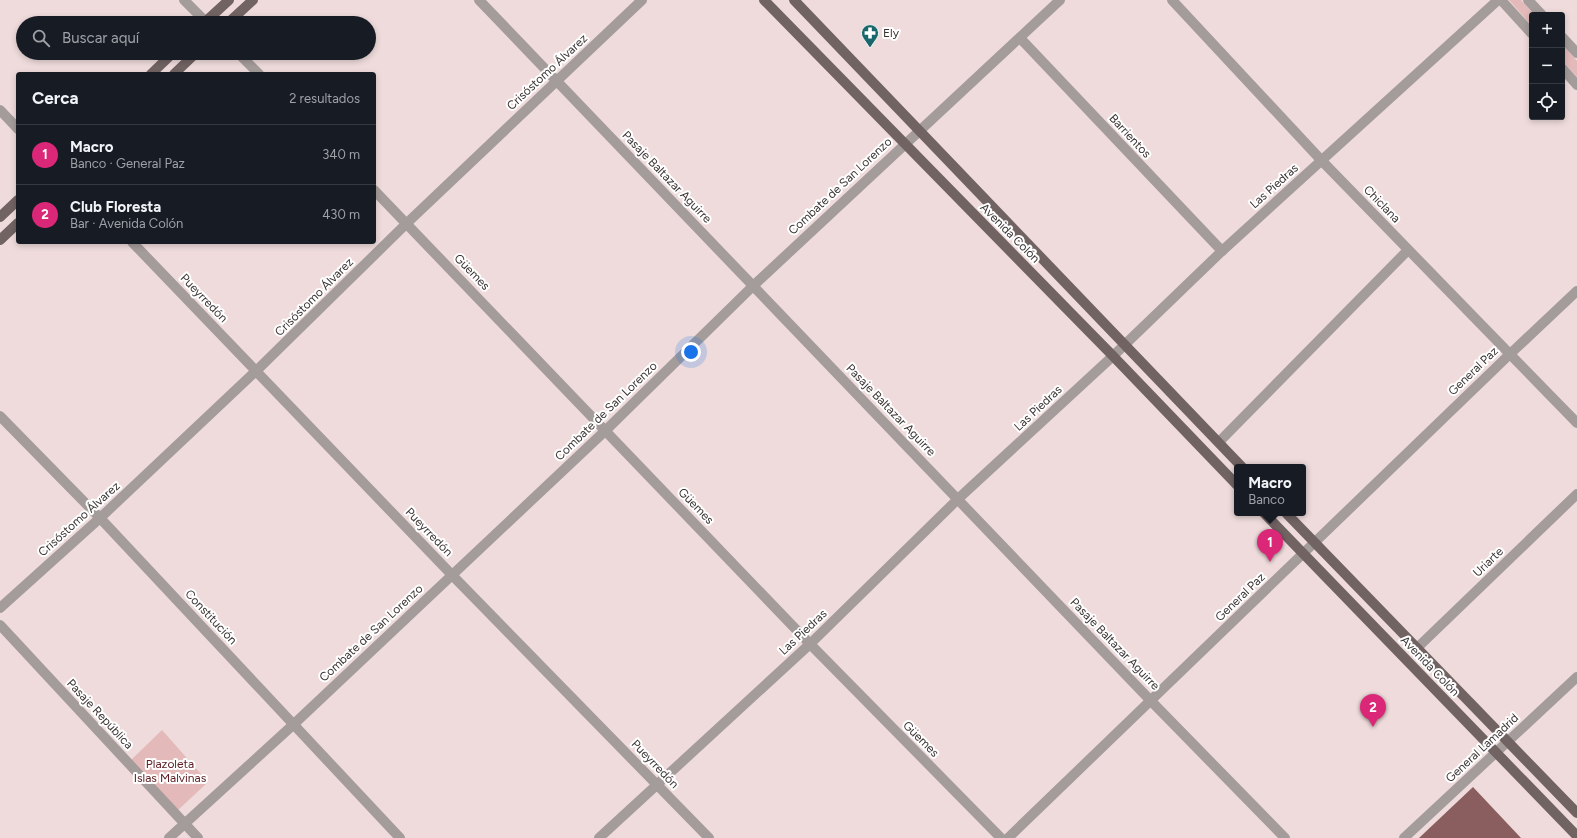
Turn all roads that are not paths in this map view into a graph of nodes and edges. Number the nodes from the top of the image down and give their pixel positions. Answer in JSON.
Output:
{"nodes":[{"id":1,"x":184,"y":0,"type":"edge"},
{"id":2,"x":229,"y":0,"type":"edge"},
{"id":3,"x":253,"y":0,"type":"edge"},
{"id":4,"x":479,"y":0,"type":"edge"},
{"id":5,"x":642,"y":0,"type":"edge"},
{"id":6,"x":764,"y":0,"type":"edge"},
{"id":7,"x":794,"y":0,"type":"edge"},
{"id":8,"x":1060,"y":0,"type":"edge"},
{"id":9,"x":1172,"y":0,"type":"edge"},
{"id":10,"x":1498,"y":0,"type":"edge"},
{"id":11,"x":1501,"y":0,"type":"edge"},
{"id":12,"x":1528,"y":0,"type":"edge"},
{"id":13,"x":1539,"y":12,"type":"edge"},
{"id":14,"x":199,"y":16,"type":"edge"},
{"id":15,"x":212,"y":16,"type":"edge"},
{"id":16,"x":236,"y":16,"type":"edge"},
{"id":17,"x":1529,"y":31,"type":"edge"},
{"id":18,"x":1020,"y":38,"type":"junction"},
{"id":19,"x":1565,"y":40,"type":"edge"},
{"id":20,"x":1577,"y":54,"type":"edge"},
{"id":21,"x":166,"y":60,"type":"edge"},
{"id":22,"x":189,"y":60,"type":"edge"},
{"id":23,"x":245,"y":60,"type":"edge"},
{"id":24,"x":1565,"y":71,"type":"edge"},
{"id":25,"x":153,"y":72,"type":"edge"},
{"id":26,"x":176,"y":72,"type":"edge"},
{"id":27,"x":257,"y":72,"type":"edge"},
{"id":28,"x":556,"y":81,"type":"junction"},
{"id":29,"x":1577,"y":85,"type":"edge"},
{"id":30,"x":0,"y":110,"type":"edge"},
{"id":31,"x":16,"y":126,"type":"edge"},
{"id":32,"x":919,"y":131,"type":"junction"},
{"id":33,"x":905,"y":144,"type":"junction"},
{"id":34,"x":1322,"y":161,"type":"junction"},
{"id":35,"x":376,"y":192,"type":"edge"},
{"id":36,"x":16,"y":202,"type":"edge"},
{"id":37,"x":0,"y":217,"type":"edge"},
{"id":38,"x":407,"y":223,"type":"junction"},
{"id":39,"x":16,"y":224,"type":"edge"},
{"id":40,"x":0,"y":240,"type":"edge"},
{"id":41,"x":134,"y":244,"type":"edge"},
{"id":42,"x":1408,"y":250,"type":"junction"},
{"id":43,"x":1222,"y":251,"type":"junction"},
{"id":44,"x":753,"y":286,"type":"junction"},
{"id":45,"x":1577,"y":291,"type":"edge"},
{"id":46,"x":1125,"y":344,"type":"junction"},
{"id":47,"x":1510,"y":354,"type":"junction"},
{"id":48,"x":1113,"y":356,"type":"junction"},
{"id":49,"x":256,"y":371,"type":"junction"},
{"id":50,"x":0,"y":416,"type":"edge"},
{"id":51,"x":1577,"y":423,"type":"edge"},
{"id":52,"x":605,"y":431,"type":"junction"},
{"id":53,"x":1219,"y":442,"type":"junction"},
{"id":54,"x":1239,"y":464,"type":"edge"},
{"id":55,"x":1234,"y":482,"type":"edge"},
{"id":56,"x":1577,"y":494,"type":"edge"},
{"id":57,"x":959,"y":498,"type":"junction"},
{"id":58,"x":1267,"y":516,"type":"edge"},
{"id":59,"x":1289,"y":516,"type":"edge"},
{"id":60,"x":100,"y":518,"type":"junction"},
{"id":61,"x":1314,"y":543,"type":"junction"},
{"id":62,"x":1303,"y":553,"type":"junction"},
{"id":63,"x":452,"y":575,"type":"junction"},
{"id":64,"x":0,"y":608,"type":"edge"},
{"id":65,"x":0,"y":625,"type":"edge"},
{"id":66,"x":810,"y":644,"type":"junction"},
{"id":67,"x":1417,"y":648,"type":"junction"},
{"id":68,"x":1577,"y":677,"type":"edge"},
{"id":69,"x":1151,"y":700,"type":"junction"},
{"id":70,"x":294,"y":724,"type":"junction"},
{"id":71,"x":1508,"y":742,"type":"junction"},
{"id":72,"x":1496,"y":753,"type":"junction"},
{"id":73,"x":657,"y":784,"type":"junction"},
{"id":74,"x":1577,"y":813,"type":"edge"},
{"id":75,"x":184,"y":823,"type":"junction"},
{"id":76,"x":1577,"y":836,"type":"edge"},
{"id":77,"x":169,"y":838,"type":"edge"},
{"id":78,"x":198,"y":838,"type":"edge"},
{"id":79,"x":400,"y":838,"type":"edge"},
{"id":80,"x":599,"y":838,"type":"edge"},
{"id":81,"x":708,"y":838,"type":"edge"},
{"id":82,"x":1001,"y":838,"type":"edge"},
{"id":83,"x":1008,"y":838,"type":"edge"},
{"id":84,"x":1285,"y":838,"type":"edge"},
{"id":85,"x":1404,"y":838,"type":"edge"}],
"edges":[{"from":1,"to":14,"type":"street"},
{"from":2,"to":15,"type":"main road"},
{"from":3,"to":16,"type":"main road"},
{"from":4,"to":28,"type":"street","name":"Pasaje Baltazar Aguirre"},
{"from":5,"to":28,"type":"street","name":"Crisóstomo Álvarez"},
{"from":6,"to":33,"type":"main road","name":"Avenida Colón"},
{"from":7,"to":32,"type":"main road","name":"Avenida Colón"},
{"from":8,"to":18,"type":"street","name":"Combate de San Lorenzo"},
{"from":9,"to":34,"type":"street","name":"Chiclana"},
{"from":10,"to":34,"type":"street","name":"Las Piedras"},
{"from":11,"to":17,"type":"street"},
{"from":12,"to":13,"type":"street"},
{"from":18,"to":32,"type":"street","name":"Combate de San Lorenzo"},
{"from":18,"to":43,"type":"street","name":"Barrientos"},
{"from":19,"to":20,"type":"street"},
{"from":21,"to":25,"type":"main road"},
{"from":22,"to":26,"type":"main road"},
{"from":23,"to":27,"type":"street"},
{"from":24,"to":29,"type":"street"},
{"from":28,"to":38,"type":"street","name":"Crisóstomo Álvarez"},
{"from":28,"to":44,"type":"street","name":"Pasaje Baltazar Aguirre"},
{"from":30,"to":31,"type":"street"},
{"from":32,"to":33,"type":"street","name":"Combate de San Lorenzo"},
{"from":32,"to":46,"type":"main road","name":"Avenida Colón"},
{"from":33,"to":44,"type":"street","name":"Combate de San Lorenzo"},
{"from":33,"to":48,"type":"main road","name":"Avenida Colón"},
{"from":34,"to":42,"type":"street","name":"Chiclana"},
{"from":34,"to":43,"type":"street","name":"Las Piedras"},
{"from":35,"to":38,"type":"street","name":"Güemes"},
{"from":36,"to":37,"type":"main road"},
{"from":38,"to":49,"type":"street","name":"Crisóstomo Álvarez"},
{"from":38,"to":52,"type":"street","name":"Güemes"},
{"from":39,"to":40,"type":"main road"},
{"from":41,"to":49,"type":"street","name":"Pueyrredón"},
{"from":42,"to":47,"type":"street","name":"Chiclana"},
{"from":42,"to":53,"type":"street"},
{"from":43,"to":46,"type":"street","name":"Las Piedras"},
{"from":44,"to":52,"type":"street","name":"Combate de San Lorenzo"},
{"from":44,"to":57,"type":"street","name":"Pasaje Baltazar Aguirre"},
{"from":45,"to":47,"type":"street","name":"General Paz"},
{"from":46,"to":48,"type":"street","name":"Las Piedras"},
{"from":46,"to":53,"type":"main road","name":"Avenida Colón"},
{"from":47,"to":51,"type":"street","name":"Chiclana"},
{"from":47,"to":61,"type":"street","name":"General Paz"},
{"from":48,"to":55,"type":"main road","name":"Avenida Colón"},
{"from":48,"to":57,"type":"street","name":"Las Piedras"},
{"from":49,"to":60,"type":"street","name":"Crisóstomo Álvarez"},
{"from":49,"to":63,"type":"street","name":"Pueyrredón"},
{"from":50,"to":60,"type":"street","name":"Constitución"},
{"from":52,"to":63,"type":"street","name":"Combate de San Lorenzo"},
{"from":52,"to":66,"type":"street","name":"Güemes"},
{"from":53,"to":54,"type":"main road","name":"Avenida Colón"},
{"from":56,"to":67,"type":"street","name":"Uriarte"},
{"from":57,"to":66,"type":"street","name":"Las Piedras"},
{"from":57,"to":69,"type":"street","name":"Pasaje Baltazar Aguirre"},
{"from":58,"to":62,"type":"main road","name":"Avenida Colón"},
{"from":59,"to":61,"type":"main road","name":"Avenida Colón"},
{"from":60,"to":64,"type":"street","name":"Crisóstomo Álvarez"},
{"from":60,"to":70,"type":"street","name":"Constitución"},
{"from":61,"to":62,"type":"street","name":"General Paz"},
{"from":61,"to":67,"type":"main road","name":"Avenida Colón"},
{"from":62,"to":69,"type":"street","name":"General Paz"},
{"from":62,"to":72,"type":"main road","name":"Avenida Colón"},
{"from":63,"to":70,"type":"street","name":"Combate de San Lorenzo"},
{"from":63,"to":73,"type":"street","name":"Pueyrredón"},
{"from":65,"to":75,"type":"street","name":"Pasaje República"},
{"from":66,"to":73,"type":"street","name":"Las Piedras"},
{"from":66,"to":82,"type":"street","name":"Güemes"},
{"from":67,"to":71,"type":"main road","name":"Avenida Colón"},
{"from":68,"to":71,"type":"street","name":"General Lamadrid"},
{"from":69,"to":83,"type":"street","name":"General Paz"},
{"from":69,"to":84,"type":"street","name":"Pasaje Baltazar Aguirre"},
{"from":70,"to":75,"type":"street","name":"Combate de San Lorenzo"},
{"from":70,"to":79,"type":"street","name":"Constitución"},
{"from":71,"to":72,"type":"street","name":"General Lamadrid"},
{"from":71,"to":74,"type":"main road","name":"Avenida Colón"},
{"from":72,"to":76,"type":"main road","name":"Avenida Colón"},
{"from":72,"to":85,"type":"street","name":"General Lamadrid"},
{"from":73,"to":80,"type":"street","name":"Las Piedras"},
{"from":73,"to":81,"type":"street","name":"Pueyrredón"},
{"from":75,"to":77,"type":"street","name":"Combate de San Lorenzo"},
{"from":75,"to":78,"type":"street","name":"Pasaje República"}]}
